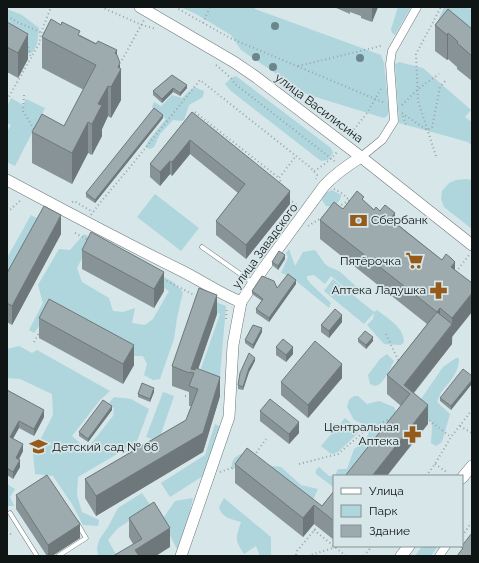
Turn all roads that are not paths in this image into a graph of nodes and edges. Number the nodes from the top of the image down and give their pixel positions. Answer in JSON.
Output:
{"nodes":[{"id":1,"x":140,"y":7,"type":"edge"},
{"id":2,"x":417,"y":7,"type":"edge"},
{"id":3,"x":362,"y":157,"type":"junction"},
{"id":4,"x":7,"y":180,"type":"edge"},
{"id":5,"x":472,"y":245,"type":"edge"},
{"id":6,"x":202,"y":247,"type":"dead end"},
{"id":7,"x":253,"y":283,"type":"junction"},
{"id":8,"x":241,"y":302,"type":"junction"},
{"id":9,"x":472,"y":466,"type":"edge"},
{"id":10,"x":463,"y":477,"type":"edge"},
{"id":11,"x":10,"y":513,"type":"dead end"},
{"id":12,"x":74,"y":517,"type":"edge"},
{"id":13,"x":408,"y":547,"type":"edge"},
{"id":14,"x":445,"y":547,"type":"edge"},
{"id":15,"x":37,"y":556,"type":"edge"},
{"id":16,"x":58,"y":556,"type":"edge"},
{"id":17,"x":181,"y":556,"type":"edge"},
{"id":18,"x":401,"y":556,"type":"edge"},
{"id":19,"x":439,"y":556,"type":"edge"}],
"edges":[{"from":1,"to":3,"type":"street","name":"улица Василисина"},
{"from":2,"to":3,"type":"street"},
{"from":3,"to":5,"type":"street","name":"улица Василисина"},
{"from":3,"to":7,"type":"street","name":"улица Завадского"},
{"from":4,"to":8,"type":"street"},
{"from":6,"to":7,"type":"lane"},
{"from":7,"to":8,"type":"street","name":"улица Завадского"},
{"from":8,"to":17,"type":"street","name":"улица Завадского"},
{"from":9,"to":10,"type":"street"},
{"from":11,"to":15,"type":"lane"},
{"from":12,"to":16,"type":"lane"},
{"from":13,"to":18,"type":"street"},
{"from":14,"to":19,"type":"street"}]}
